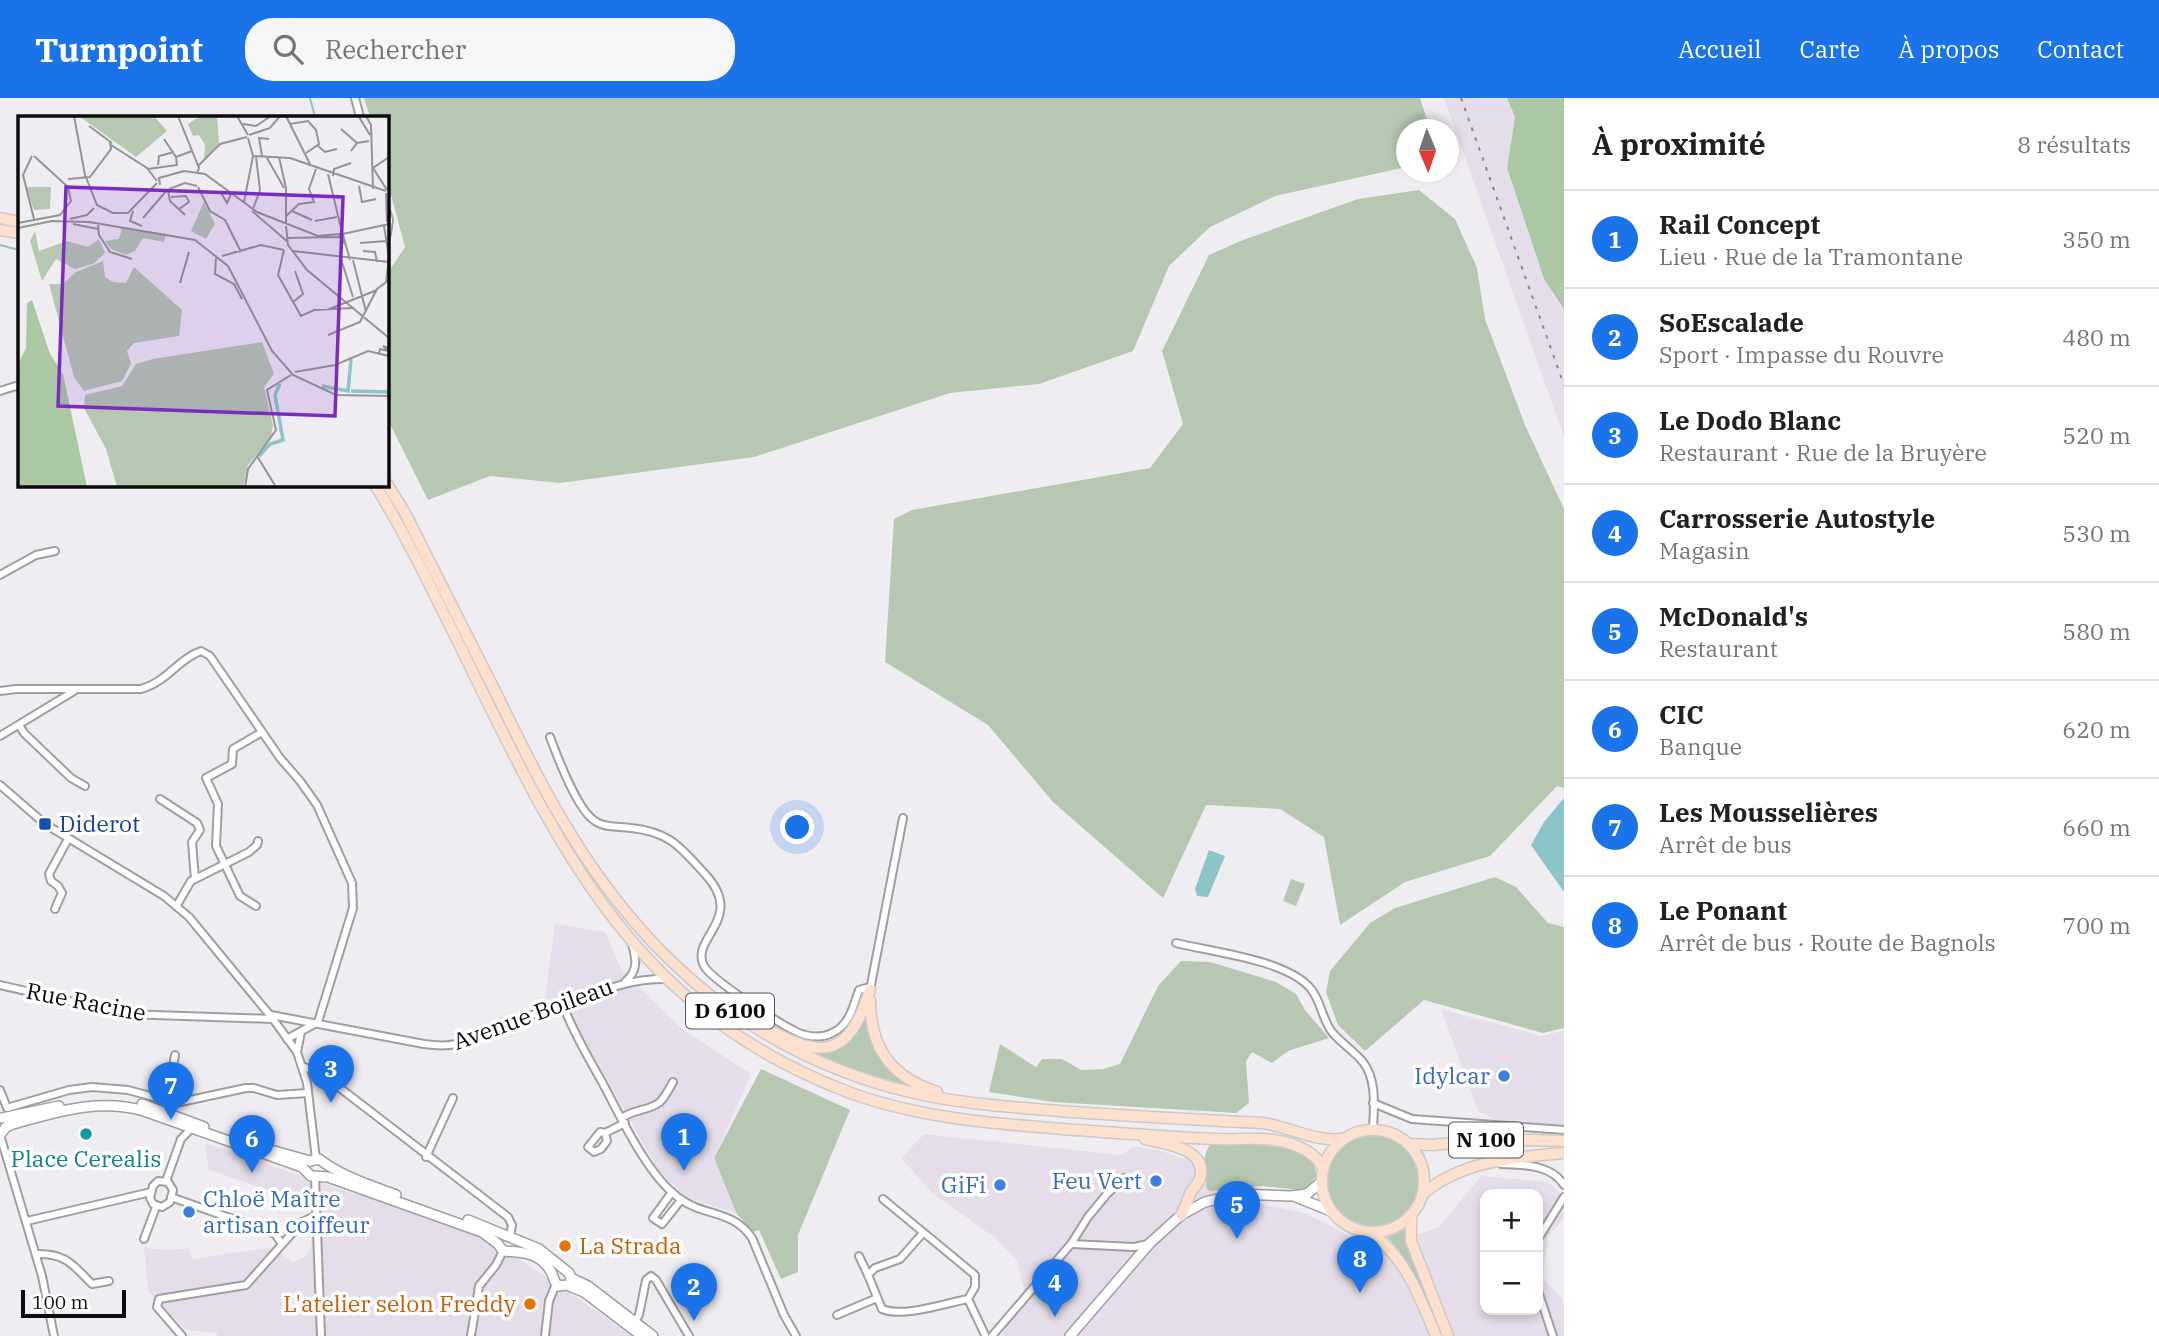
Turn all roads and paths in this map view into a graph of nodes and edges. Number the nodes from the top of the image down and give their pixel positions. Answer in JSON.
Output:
{"nodes":[{"id":1,"x":355,"y":98,"type":"edge"},
{"id":2,"x":360,"y":116,"type":"edge"},
{"id":3,"x":0,"y":218,"type":"edge"},
{"id":4,"x":18,"y":222,"type":"edge"},
{"id":5,"x":0,"y":230,"type":"edge"},
{"id":6,"x":18,"y":233,"type":"edge"},
{"id":7,"x":18,"y":385,"type":"edge"},
{"id":8,"x":0,"y":391,"type":"edge"},
{"id":9,"x":376,"y":486,"type":"edge"},
{"id":10,"x":388,"y":486,"type":"edge"},
{"id":11,"x":55,"y":551,"type":"dead end"},
{"id":12,"x":0,"y":575,"type":"edge"},
{"id":13,"x":0,"y":691,"type":"edge"},
{"id":14,"x":74,"y":691,"type":"junction"},
{"id":15,"x":19,"y":725,"type":"junction"},
{"id":16,"x":262,"y":732,"type":"junction"},
{"id":17,"x":0,"y":736,"type":"edge"},
{"id":18,"x":550,"y":737,"type":"dead end"},
{"id":19,"x":0,"y":785,"type":"edge"},
{"id":20,"x":85,"y":786,"type":"dead end"},
{"id":21,"x":160,"y":799,"type":"dead end"},
{"id":22,"x":903,"y":818,"type":"dead end"},
{"id":23,"x":68,"y":839,"type":"junction"},
{"id":24,"x":258,"y":841,"type":"dead end"},
{"id":25,"x":225,"y":864,"type":"junction"},
{"id":26,"x":195,"y":879,"type":"junction"},
{"id":27,"x":177,"y":905,"type":"junction"},
{"id":28,"x":257,"y":906,"type":"dead end"},
{"id":29,"x":55,"y":909,"type":"dead end"},
{"id":30,"x":632,"y":943,"type":"junction"},
{"id":31,"x":1176,"y":943,"type":"dead end"},
{"id":32,"x":667,"y":979,"type":"junction"},
{"id":33,"x":625,"y":982,"type":"junction"},
{"id":34,"x":0,"y":985,"type":"edge"},
{"id":35,"x":870,"y":990,"type":"junction"},
{"id":36,"x":704,"y":992,"type":"junction"},
{"id":37,"x":563,"y":1005,"type":"junction"},
{"id":38,"x":269,"y":1015,"type":"junction"},
{"id":39,"x":256,"y":1018,"type":"junction"},
{"id":40,"x":296,"y":1020,"type":"junction"},
{"id":41,"x":318,"y":1022,"type":"junction"},
{"id":42,"x":301,"y":1032,"type":"junction"},
{"id":43,"x":287,"y":1039,"type":"junction"},
{"id":44,"x":297,"y":1052,"type":"junction"},
{"id":45,"x":175,"y":1055,"type":"dead end"},
{"id":46,"x":302,"y":1066,"type":"junction"},
{"id":47,"x":673,"y":1082,"type":"dead end"},
{"id":48,"x":0,"y":1090,"type":"edge"},
{"id":49,"x":309,"y":1093,"type":"junction"},
{"id":50,"x":453,"y":1098,"type":"dead end"},
{"id":51,"x":167,"y":1099,"type":"junction"},
{"id":52,"x":971,"y":1102,"type":"junction"},
{"id":53,"x":1373,"y":1103,"type":"junction"},
{"id":54,"x":623,"y":1120,"type":"junction"},
{"id":55,"x":2,"y":1126,"type":"edge"},
{"id":56,"x":192,"y":1128,"type":"junction"},
{"id":57,"x":1373,"y":1129,"type":"junction"},
{"id":58,"x":1564,"y":1130,"type":"edge"},
{"id":59,"x":605,"y":1133,"type":"dead end"},
{"id":60,"x":1124,"y":1133,"type":"junction"},
{"id":61,"x":1342,"y":1139,"type":"junction"},
{"id":62,"x":1564,"y":1141,"type":"edge"},
{"id":63,"x":1409,"y":1144,"type":"junction"},
{"id":64,"x":1564,"y":1153,"type":"edge"},
{"id":65,"x":426,"y":1157,"type":"junction"},
{"id":66,"x":311,"y":1163,"type":"junction"},
{"id":67,"x":1489,"y":1163,"type":"junction"},
{"id":68,"x":1323,"y":1167,"type":"junction"},
{"id":69,"x":321,"y":1173,"type":"junction"},
{"id":70,"x":1124,"y":1178,"type":"dead end"},
{"id":71,"x":166,"y":1181,"type":"junction"},
{"id":72,"x":1321,"y":1182,"type":"junction"},
{"id":73,"x":1564,"y":1185,"type":"edge"},
{"id":74,"x":151,"y":1192,"type":"junction"},
{"id":75,"x":672,"y":1192,"type":"junction"},
{"id":76,"x":1422,"y":1195,"type":"junction"},
{"id":77,"x":1291,"y":1196,"type":"junction"},
{"id":78,"x":172,"y":1197,"type":"junction"},
{"id":79,"x":1564,"y":1197,"type":"edge"},
{"id":80,"x":883,"y":1199,"type":"dead end"},
{"id":81,"x":681,"y":1200,"type":"junction"},
{"id":82,"x":156,"y":1206,"type":"junction"},
{"id":83,"x":1331,"y":1211,"type":"junction"},
{"id":84,"x":317,"y":1215,"type":"junction"},
{"id":85,"x":1181,"y":1215,"type":"junction"},
{"id":86,"x":1411,"y":1215,"type":"junction"},
{"id":87,"x":26,"y":1221,"type":"junction"},
{"id":88,"x":1543,"y":1231,"type":"edge"},
{"id":89,"x":1368,"y":1232,"type":"junction"},
{"id":90,"x":923,"y":1233,"type":"junction"},
{"id":91,"x":144,"y":1239,"type":"dead end"},
{"id":92,"x":503,"y":1242,"type":"junction"},
{"id":93,"x":1150,"y":1243,"type":"junction"},
{"id":94,"x":282,"y":1244,"type":"junction"},
{"id":95,"x":1071,"y":1244,"type":"junction"},
{"id":96,"x":36,"y":1254,"type":"junction"},
{"id":97,"x":859,"y":1256,"type":"dead end"},
{"id":98,"x":868,"y":1275,"type":"junction"},
{"id":99,"x":109,"y":1281,"type":"dead end"},
{"id":100,"x":569,"y":1281,"type":"junction"},
{"id":101,"x":555,"y":1284,"type":"junction"},
{"id":102,"x":877,"y":1298,"type":"junction"},
{"id":103,"x":968,"y":1299,"type":"junction"},
{"id":104,"x":1543,"y":1306,"type":"edge"},
{"id":105,"x":837,"y":1315,"type":"dead end"},
{"id":106,"x":632,"y":1324,"type":"junction"},
{"id":107,"x":54,"y":1336,"type":"edge"},
{"id":108,"x":182,"y":1336,"type":"edge"},
{"id":109,"x":321,"y":1336,"type":"edge"},
{"id":110,"x":471,"y":1336,"type":"edge"},
{"id":111,"x":544,"y":1336,"type":"edge"},
{"id":112,"x":642,"y":1336,"type":"edge"},
{"id":113,"x":653,"y":1336,"type":"edge"},
{"id":114,"x":689,"y":1336,"type":"edge"},
{"id":115,"x":796,"y":1336,"type":"edge"},
{"id":116,"x":987,"y":1336,"type":"edge"},
{"id":117,"x":1070,"y":1336,"type":"edge"},
{"id":118,"x":1436,"y":1336,"type":"edge"},
{"id":119,"x":1450,"y":1336,"type":"edge"},
{"id":120,"x":1553,"y":1336,"type":"edge"}],
"edges":[{"from":1,"to":2,"type":"street"},
{"from":3,"to":4,"type":"main road"},
{"from":5,"to":6,"type":"main road"},
{"from":7,"to":8,"type":"street"},
{"from":9,"to":30,"type":"main road","number":"D 6100"},
{"from":10,"to":36,"type":"main road","number":"D 6100"},
{"from":11,"to":12,"type":"street"},
{"from":13,"to":14,"type":"street"},
{"from":14,"to":15,"type":"street"},
{"from":14,"to":16,"type":"street"},
{"from":15,"to":17,"type":"street"},
{"from":15,"to":20,"type":"street"},
{"from":16,"to":25,"type":"street"},
{"from":16,"to":41,"type":"street"},
{"from":18,"to":35,"type":"street"},
{"from":19,"to":23,"type":"street"},
{"from":21,"to":26,"type":"street"},
{"from":22,"to":35,"type":"street"},
{"from":23,"to":27,"type":"street"},
{"from":23,"to":29,"type":"street"},
{"from":24,"to":25,"type":"street"},
{"from":25,"to":26,"type":"street"},
{"from":25,"to":28,"type":"street"},
{"from":26,"to":27,"type":"street"},
{"from":27,"to":38,"type":"street"},
{"from":30,"to":32,"type":"main road","number":"D 6100"},
{"from":30,"to":33,"type":"street","name":"Avenue Boileau"},
{"from":31,"to":53,"type":"street"},
{"from":32,"to":33,"type":"street","name":"Avenue Boileau"},
{"from":32,"to":60,"type":"main road","number":"D 6100"},
{"from":33,"to":37,"type":"street","name":"Avenue Boileau"},
{"from":34,"to":39,"type":"street","name":"Rue Racine"},
{"from":35,"to":36,"type":"main road"},
{"from":35,"to":52,"type":"main road"},
{"from":36,"to":52,"type":"main road","number":"D 6100"},
{"from":37,"to":41,"type":"street","name":"Avenue Boileau"},
{"from":37,"to":54,"type":"street"},
{"from":38,"to":39,"type":"street","name":"Rue Racine"},
{"from":38,"to":39,"type":"street"},
{"from":38,"to":40,"type":"street","name":"Rue Racine"},
{"from":38,"to":43,"type":"street"},
{"from":40,"to":41,"type":"street","name":"Avenue Boileau"},
{"from":40,"to":43,"type":"street"},
{"from":41,"to":42,"type":"street"},
{"from":42,"to":43,"type":"street"},
{"from":42,"to":44,"type":"street"},
{"from":43,"to":44,"type":"street"},
{"from":44,"to":46,"type":"street"},
{"from":45,"to":51,"type":"street"},
{"from":46,"to":49,"type":"street"},
{"from":46,"to":65,"type":"street"},
{"from":47,"to":54,"type":"street"},
{"from":48,"to":51,"type":"street"},
{"from":49,"to":51,"type":"street"},
{"from":49,"to":66,"type":"street"},
{"from":50,"to":65,"type":"street"},
{"from":52,"to":61,"type":"main road","number":"D 6100"},
{"from":53,"to":57,"type":"street"},
{"from":53,"to":58,"type":"street"},
{"from":54,"to":59,"type":"street"},
{"from":54,"to":75,"type":"street"},
{"from":55,"to":56,"type":"main road"},
{"from":55,"to":66,"type":"main road"},
{"from":55,"to":87,"type":"street"},
{"from":56,"to":66,"type":"main road"},
{"from":56,"to":71,"type":"street"},
{"from":57,"to":61,"type":"main road"},
{"from":57,"to":63,"type":"main road","number":"N 100"},
{"from":60,"to":68,"type":"main road","number":"D 6100"},
{"from":60,"to":85,"type":"main road"},
{"from":61,"to":68,"type":"main road"},
{"from":62,"to":63,"type":"main road","number":"N 100"},
{"from":63,"to":76,"type":"main road","number":"N 100"},
{"from":64,"to":67,"type":"main road","number":"N 100"},
{"from":65,"to":92,"type":"street"},
{"from":66,"to":69,"type":"main road"},
{"from":66,"to":69,"type":"main road"},
{"from":67,"to":73,"type":"street"},
{"from":67,"to":76,"type":"main road","number":"N 100"},
{"from":68,"to":72,"type":"main road"},
{"from":69,"to":84,"type":"street"},
{"from":69,"to":92,"type":"main road"},
{"from":70,"to":95,"type":"street"},
{"from":71,"to":74,"type":"street"},
{"from":71,"to":78,"type":"street"},
{"from":72,"to":77,"type":"main road"},
{"from":72,"to":83,"type":"main road"},
{"from":74,"to":82,"type":"street"},
{"from":74,"to":87,"type":"street"},
{"from":75,"to":81,"type":"street"},
{"from":75,"to":81,"type":"street"},
{"from":76,"to":86,"type":"main road","number":"N 100"},
{"from":77,"to":83,"type":"main road"},
{"from":77,"to":85,"type":"main road"},
{"from":78,"to":82,"type":"street"},
{"from":78,"to":94,"type":"street"},
{"from":79,"to":88,"type":"street"},
{"from":80,"to":90,"type":"street"},
{"from":81,"to":115,"type":"street"},
{"from":82,"to":91,"type":"street"},
{"from":83,"to":89,"type":"main road"},
{"from":84,"to":94,"type":"street"},
{"from":84,"to":109,"type":"street"},
{"from":85,"to":93,"type":"main road"},
{"from":86,"to":89,"type":"main road"},
{"from":86,"to":119,"type":"main road"},
{"from":87,"to":96,"type":"street"},
{"from":89,"to":118,"type":"main road"},
{"from":90,"to":98,"type":"street"},
{"from":90,"to":103,"type":"street"},
{"from":92,"to":100,"type":"main road"},
{"from":92,"to":101,"type":"main road"},
{"from":92,"to":110,"type":"street"},
{"from":93,"to":95,"type":"street"},
{"from":93,"to":117,"type":"main road"},
{"from":94,"to":108,"type":"street"},
{"from":95,"to":116,"type":"street"},
{"from":96,"to":99,"type":"street"},
{"from":96,"to":107,"type":"street"},
{"from":97,"to":98,"type":"street"},
{"from":98,"to":102,"type":"street"},
{"from":100,"to":101,"type":"main road"},
{"from":100,"to":106,"type":"main road"},
{"from":101,"to":111,"type":"street"},
{"from":102,"to":103,"type":"street"},
{"from":102,"to":105,"type":"street"},
{"from":103,"to":116,"type":"street"},
{"from":104,"to":120,"type":"street"},
{"from":106,"to":112,"type":"main road"},
{"from":106,"to":113,"type":"main road"},
{"from":106,"to":114,"type":"street"}]}
